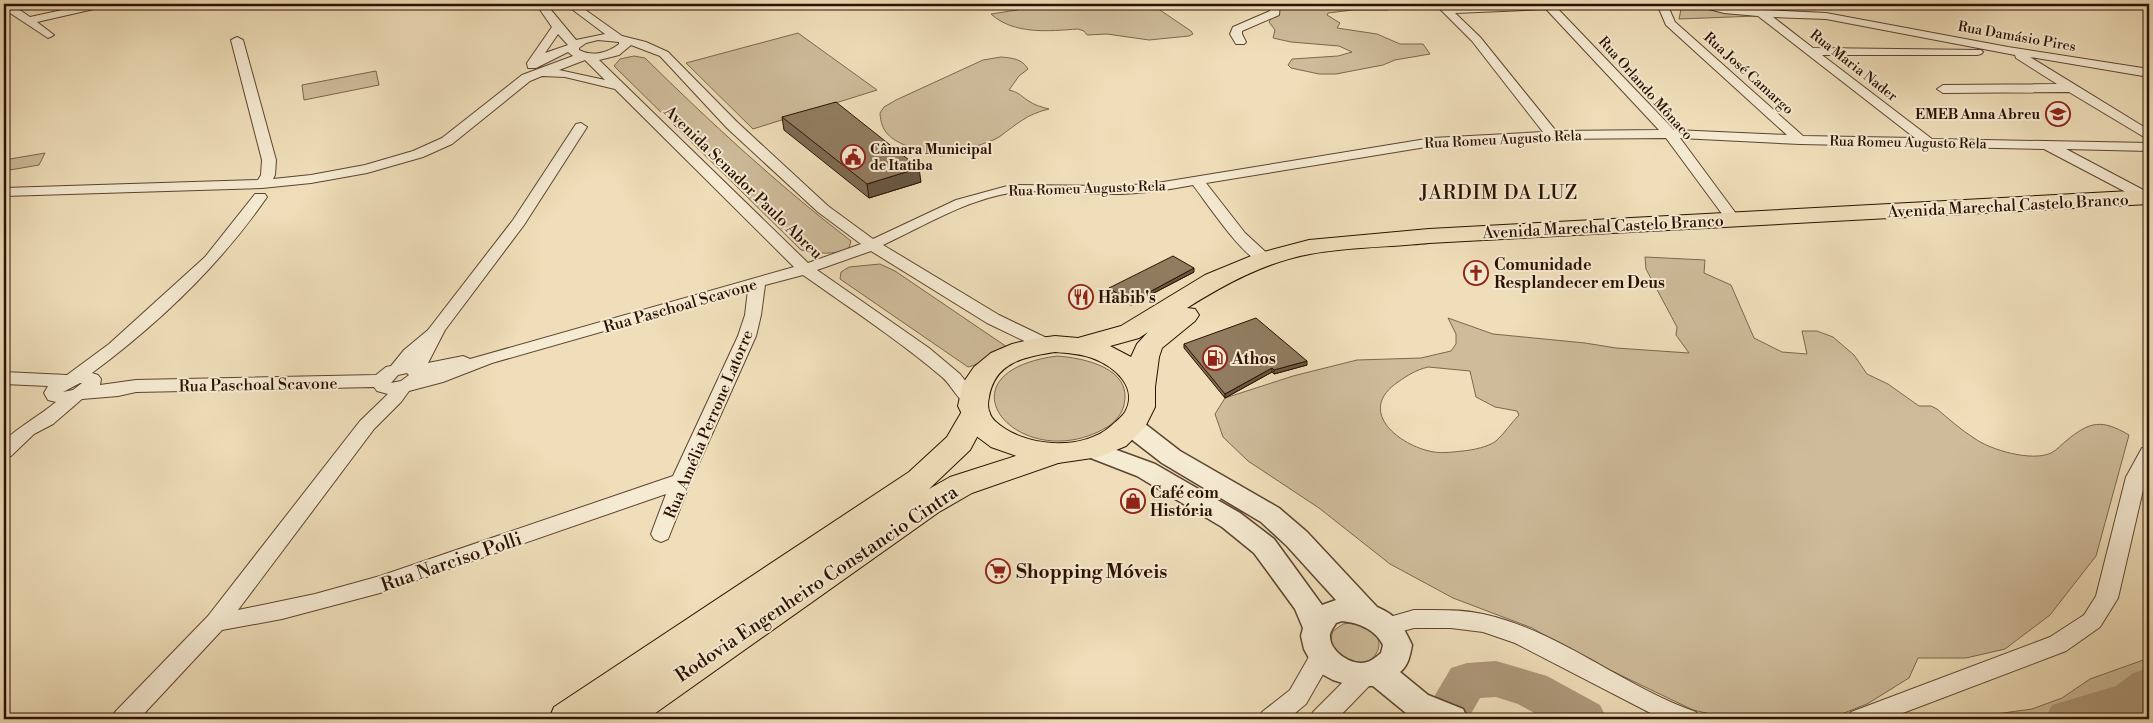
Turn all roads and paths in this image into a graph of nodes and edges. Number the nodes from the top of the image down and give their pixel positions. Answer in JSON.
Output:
{"nodes":[{"id":1,"x":4,"y":4,"type":"edge"},
{"id":2,"x":104,"y":4,"type":"edge"},
{"id":3,"x":541,"y":4,"type":"edge"},
{"id":4,"x":570,"y":4,"type":"edge"},
{"id":5,"x":1275,"y":4,"type":"edge"},
{"id":6,"x":1580,"y":4,"type":"edge"},
{"id":7,"x":1662,"y":4,"type":"edge"},
{"id":8,"x":1702,"y":4,"type":"edge"},
{"id":9,"x":1549,"y":6,"type":"junction"},
{"id":10,"x":1444,"y":7,"type":"edge"},
{"id":11,"x":1761,"y":13,"type":"junction"},
{"id":12,"x":28,"y":22,"type":"junction"},
{"id":13,"x":558,"y":27,"type":"junction"},
{"id":14,"x":48,"y":35,"type":"dead end"},
{"id":15,"x":621,"y":39,"type":"junction"},
{"id":16,"x":237,"y":40,"type":"dead end"},
{"id":17,"x":1240,"y":42,"type":"dead end"},
{"id":18,"x":580,"y":51,"type":"junction"},
{"id":19,"x":1812,"y":51,"type":"junction"},
{"id":20,"x":2010,"y":51,"type":"junction"},
{"id":21,"x":529,"y":72,"type":"junction"},
{"id":22,"x":2149,"y":73,"type":"edge"},
{"id":23,"x":620,"y":86,"type":"junction"},
{"id":24,"x":2073,"y":88,"type":"junction"},
{"id":25,"x":1943,"y":89,"type":"dead end"},
{"id":26,"x":581,"y":127,"type":"dead end"},
{"id":27,"x":1670,"y":134,"type":"junction"},
{"id":28,"x":1552,"y":135,"type":"junction"},
{"id":29,"x":2149,"y":136,"type":"edge"},
{"id":30,"x":1800,"y":140,"type":"junction"},
{"id":31,"x":1928,"y":142,"type":"junction"},
{"id":32,"x":2046,"y":145,"type":"junction"},
{"id":33,"x":2149,"y":147,"type":"edge"},
{"id":34,"x":1197,"y":181,"type":"junction"},
{"id":35,"x":4,"y":183,"type":"edge"},
{"id":36,"x":263,"y":185,"type":"junction"},
{"id":37,"x":4,"y":192,"type":"edge"},
{"id":38,"x":2148,"y":201,"type":"edge"},
{"id":39,"x":1733,"y":219,"type":"junction"},
{"id":40,"x":872,"y":245,"type":"junction"},
{"id":41,"x":1265,"y":259,"type":"junction"},
{"id":42,"x":805,"y":269,"type":"junction"},
{"id":43,"x":757,"y":284,"type":"junction"},
{"id":44,"x":1047,"y":345,"type":"junction"},
{"id":45,"x":1080,"y":346,"type":"junction"},
{"id":46,"x":10,"y":379,"type":"edge"},
{"id":47,"x":401,"y":379,"type":"junction"},
{"id":48,"x":80,"y":384,"type":"junction"},
{"id":49,"x":1141,"y":388,"type":"junction"},
{"id":50,"x":53,"y":395,"type":"junction"},
{"id":51,"x":974,"y":407,"type":"junction"},
{"id":52,"x":1131,"y":426,"type":"junction"},
{"id":53,"x":27,"y":430,"type":"junction"},
{"id":54,"x":1092,"y":449,"type":"junction"},
{"id":55,"x":4,"y":451,"type":"edge"},
{"id":56,"x":1053,"y":454,"type":"junction"},
{"id":57,"x":2149,"y":454,"type":"edge"},
{"id":58,"x":681,"y":481,"type":"junction"},
{"id":59,"x":661,"y":534,"type":"dead end"},
{"id":60,"x":1377,"y":619,"type":"junction"},
{"id":61,"x":216,"y":622,"type":"junction"},
{"id":62,"x":1320,"y":641,"type":"junction"},
{"id":63,"x":1370,"y":674,"type":"junction"},
{"id":64,"x":124,"y":719,"type":"edge"},
{"id":65,"x":568,"y":719,"type":"edge"},
{"id":66,"x":616,"y":719,"type":"edge"},
{"id":67,"x":1271,"y":719,"type":"edge"},
{"id":68,"x":1322,"y":719,"type":"edge"},
{"id":69,"x":1452,"y":719,"type":"edge"},
{"id":70,"x":1687,"y":719,"type":"edge"},
{"id":71,"x":1860,"y":719,"type":"edge"}],
"edges":[{"from":1,"to":12,"type":"street"},
{"from":2,"to":12,"type":"street"},
{"from":3,"to":13,"type":"street","name":"Avenida Senador Paulo Abreu"},
{"from":4,"to":15,"type":"street"},
{"from":5,"to":17,"type":"street"},
{"from":6,"to":9,"type":"street"},
{"from":7,"to":30,"type":"street","name":"Rua José Camargo"},
{"from":8,"to":11,"type":"street","name":"Rua Damásio Pires"},
{"from":9,"to":10,"type":"street"},
{"from":9,"to":27,"type":"street","name":"Rua Orlando Mônaco"},
{"from":10,"to":28,"type":"street"},
{"from":11,"to":19,"type":"street","name":"Rua Maria Nader"},
{"from":11,"to":20,"type":"street","name":"Rua Damásio Pires"},
{"from":12,"to":14,"type":"street"},
{"from":13,"to":18,"type":"street","name":"Avenida Senador Paulo Abreu"},
{"from":13,"to":21,"type":"street"},
{"from":15,"to":18,"type":"street"},
{"from":15,"to":18,"type":"street"},
{"from":15,"to":40,"type":"street"},
{"from":16,"to":36,"type":"street"},
{"from":18,"to":21,"type":"street"},
{"from":18,"to":23,"type":"street","name":"Avenida Senador Paulo Abreu"},
{"from":19,"to":20,"type":"street"},
{"from":19,"to":31,"type":"street","name":"Rua Maria Nader"},
{"from":20,"to":22,"type":"street","name":"Rua Damásio Pires"},
{"from":20,"to":24,"type":"street"},
{"from":21,"to":23,"type":"street"},
{"from":21,"to":36,"type":"street"},
{"from":23,"to":42,"type":"street","name":"Avenida Senador Paulo Abreu"},
{"from":24,"to":25,"type":"street"},
{"from":24,"to":29,"type":"street"},
{"from":26,"to":47,"type":"street"},
{"from":27,"to":28,"type":"street","name":"Rua Romeu Augusto Rela"},
{"from":27,"to":30,"type":"street","name":"Rua Romeu Augusto Rela"},
{"from":27,"to":39,"type":"street","name":"Rua Orlando Mônaco"},
{"from":28,"to":34,"type":"street","name":"Rua Romeu Augusto Rela"},
{"from":30,"to":31,"type":"street","name":"Rua Romeu Augusto Rela"},
{"from":31,"to":32,"type":"street","name":"Rua Romeu Augusto Rela"},
{"from":32,"to":33,"type":"street","name":"Rua Romeu Augusto Rela"},
{"from":32,"to":38,"type":"street"},
{"from":34,"to":40,"type":"street","name":"Rua Romeu Augusto Rela"},
{"from":34,"to":41,"type":"street"},
{"from":35,"to":36,"type":"street"},
{"from":36,"to":37,"type":"street"},
{"from":36,"to":48,"type":"street"},
{"from":38,"to":39,"type":"main road","name":"Avenida Marechal Castelo Branco"},
{"from":38,"to":49,"type":"main road","name":"Avenida Marechal Castelo Branco"},
{"from":39,"to":41,"type":"main road","name":"Avenida Marechal Castelo Branco"},
{"from":40,"to":42,"type":"street","name":"Rua Paschoal Scavone"},
{"from":40,"to":44,"type":"street"},
{"from":41,"to":45,"type":"main road","name":"Avenida Marechal Castelo Branco"},
{"from":42,"to":43,"type":"street","name":"Rua Paschoal Scavone"},
{"from":42,"to":51,"type":"street","name":"Avenida Senador Paulo Abreu"},
{"from":43,"to":47,"type":"street","name":"Rua Paschoal Scavone"},
{"from":43,"to":58,"type":"street","name":"Rua Amélia Perrone Latorre"},
{"from":44,"to":45,"type":"main road"},
{"from":44,"to":51,"type":"main road"},
{"from":45,"to":49,"type":"main road"},
{"from":46,"to":48,"type":"street","name":"Rua Paschoal Scavone"},
{"from":46,"to":50,"type":"street","name":"Rua Paschoal Scavone"},
{"from":47,"to":48,"type":"street","name":"Rua Paschoal Scavone"},
{"from":47,"to":61,"type":"street"},
{"from":48,"to":50,"type":"street","name":"Rua Paschoal Scavone"},
{"from":48,"to":53,"type":"street"},
{"from":49,"to":52,"type":"main road"},
{"from":50,"to":53,"type":"street"},
{"from":51,"to":56,"type":"main road"},
{"from":51,"to":65,"type":"main road","name":"Rodovia Engenheiro Constancio Cintra"},
{"from":52,"to":54,"type":"main road"},
{"from":52,"to":60,"type":"street"},
{"from":53,"to":55,"type":"street"},
{"from":54,"to":56,"type":"main road"},
{"from":54,"to":62,"type":"street"},
{"from":56,"to":66,"type":"main road","name":"Rodovia Engenheiro Constancio Cintra"},
{"from":57,"to":71,"type":"street"},
{"from":58,"to":59,"type":"street","name":"Rua Amélia Perrone Latorre"},
{"from":58,"to":61,"type":"street","name":"Rua Narciso Polli"},
{"from":60,"to":62,"type":"street"},
{"from":60,"to":63,"type":"street"},
{"from":60,"to":70,"type":"street"},
{"from":61,"to":64,"type":"street"},
{"from":62,"to":63,"type":"street"},
{"from":62,"to":67,"type":"street"},
{"from":63,"to":68,"type":"street"},
{"from":63,"to":69,"type":"street"}]}
